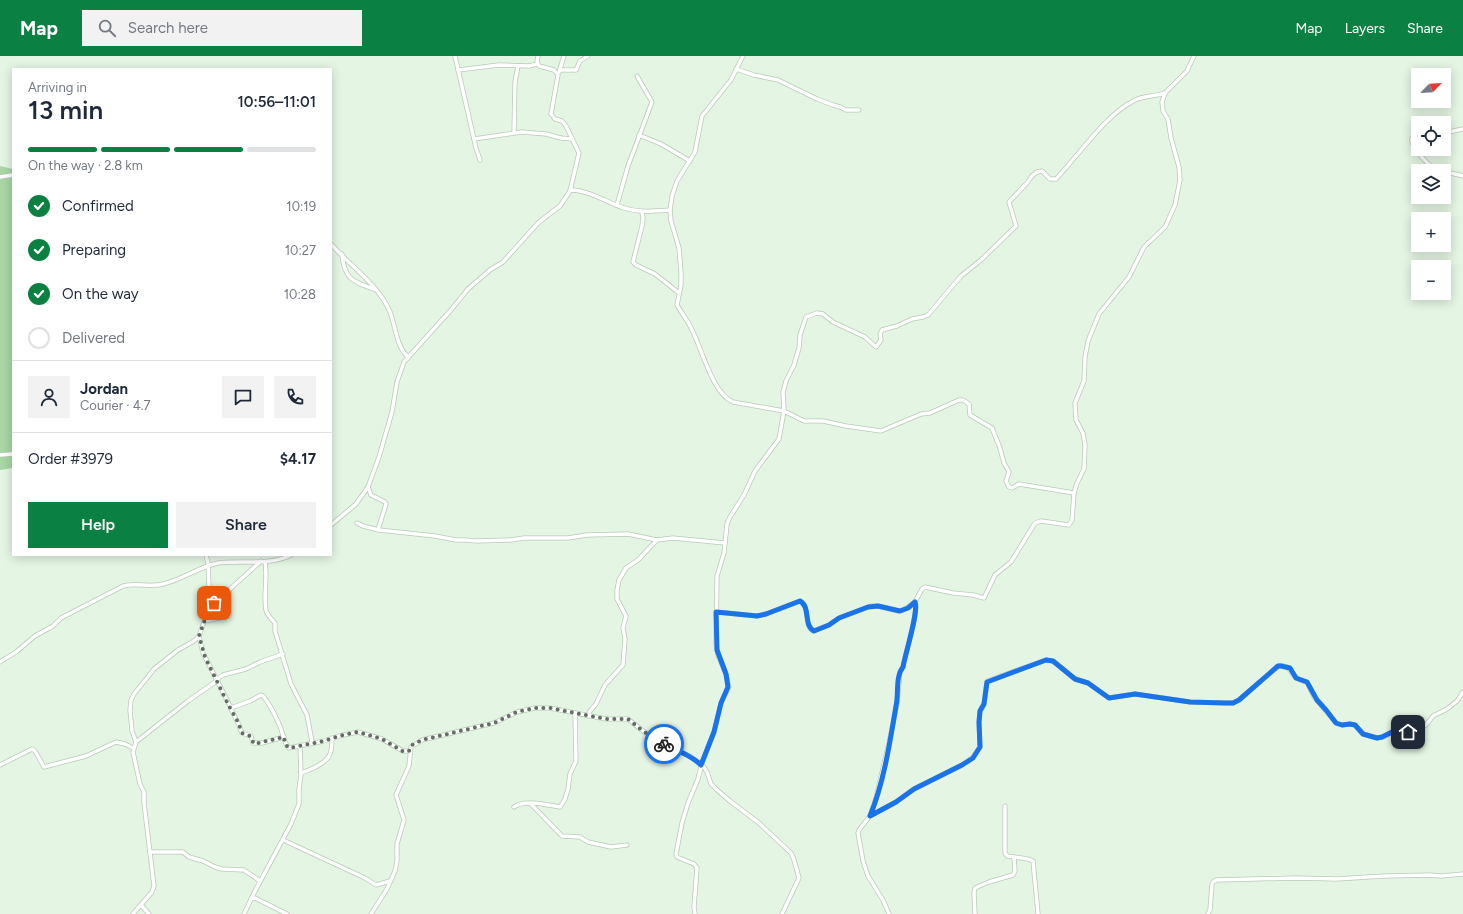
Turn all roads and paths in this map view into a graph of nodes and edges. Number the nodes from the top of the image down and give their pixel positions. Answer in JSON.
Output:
{"nodes":[{"id":1,"x":455,"y":56,"type":"edge"},
{"id":2,"x":538,"y":56,"type":"edge"},
{"id":3,"x":564,"y":56,"type":"edge"},
{"id":4,"x":588,"y":56,"type":"edge"},
{"id":5,"x":743,"y":56,"type":"edge"},
{"id":6,"x":1194,"y":56,"type":"edge"},
{"id":7,"x":537,"y":64,"type":"junction"},
{"id":8,"x":518,"y":66,"type":"junction"},
{"id":9,"x":736,"y":69,"type":"junction"},
{"id":10,"x":458,"y":70,"type":"junction"},
{"id":11,"x":559,"y":72,"type":"junction"},
{"id":12,"x":637,"y":76,"type":"dead end"},
{"id":13,"x":1165,"y":93,"type":"junction"},
{"id":14,"x":859,"y":110,"type":"dead end"},
{"id":15,"x":1463,"y":129,"type":"edge"},
{"id":16,"x":514,"y":132,"type":"junction"},
{"id":17,"x":1451,"y":132,"type":"edge"},
{"id":18,"x":639,"y":135,"type":"junction"},
{"id":19,"x":474,"y":139,"type":"junction"},
{"id":20,"x":572,"y":139,"type":"junction"},
{"id":21,"x":1422,"y":156,"type":"edge"},
{"id":22,"x":480,"y":160,"type":"dead end"},
{"id":23,"x":690,"y":161,"type":"junction"},
{"id":24,"x":12,"y":175,"type":"edge"},
{"id":25,"x":1463,"y":176,"type":"edge"},
{"id":26,"x":0,"y":177,"type":"edge"},
{"id":27,"x":570,"y":190,"type":"junction"},
{"id":28,"x":617,"y":205,"type":"junction"},
{"id":29,"x":670,"y":210,"type":"junction"},
{"id":30,"x":642,"y":212,"type":"junction"},
{"id":31,"x":334,"y":247,"type":"joint"},
{"id":32,"x":332,"y":250,"type":"edge"},
{"id":33,"x":342,"y":254,"type":"junction"},
{"id":34,"x":375,"y":289,"type":"junction"},
{"id":35,"x":680,"y":293,"type":"junction"},
{"id":36,"x":408,"y":357,"type":"junction"},
{"id":37,"x":784,"y":411,"type":"junction"},
{"id":38,"x":12,"y":454,"type":"edge"},
{"id":39,"x":0,"y":455,"type":"edge"},
{"id":40,"x":368,"y":488,"type":"junction"},
{"id":41,"x":1074,"y":493,"type":"junction"},
{"id":42,"x":357,"y":523,"type":"dead end"},
{"id":43,"x":332,"y":525,"type":"edge"},
{"id":44,"x":378,"y":530,"type":"junction"},
{"id":45,"x":657,"y":540,"type":"junction"},
{"id":46,"x":725,"y":543,"type":"junction"},
{"id":47,"x":206,"y":556,"type":"edge"},
{"id":48,"x":288,"y":556,"type":"edge"},
{"id":49,"x":263,"y":562,"type":"junction"},
{"id":50,"x":208,"y":566,"type":"junction"},
{"id":51,"x":230,"y":589,"type":"junction"},
{"id":52,"x":915,"y":602,"type":"junction"},
{"id":53,"x":210,"y":606,"type":"junction"},
{"id":54,"x":716,"y":612,"type":"junction"},
{"id":55,"x":205,"y":621,"type":"junction"},
{"id":56,"x":199,"y":636,"type":"junction"},
{"id":57,"x":283,"y":654,"type":"junction"},
{"id":58,"x":0,"y":662,"type":"edge"},
{"id":59,"x":217,"y":680,"type":"junction"},
{"id":60,"x":1463,"y":692,"type":"edge"},
{"id":61,"x":231,"y":709,"type":"junction"},
{"id":62,"x":575,"y":713,"type":"junction"},
{"id":63,"x":588,"y":716,"type":"junction"},
{"id":64,"x":284,"y":737,"type":"junction"},
{"id":65,"x":332,"y":738,"type":"junction"},
{"id":66,"x":136,"y":742,"type":"junction"},
{"id":67,"x":312,"y":742,"type":"junction"},
{"id":68,"x":300,"y":745,"type":"junction"},
{"id":69,"x":134,"y":748,"type":"junction"},
{"id":70,"x":409,"y":751,"type":"junction"},
{"id":71,"x":0,"y":765,"type":"edge"},
{"id":72,"x":701,"y":765,"type":"junction"},
{"id":73,"x":301,"y":773,"type":"junction"},
{"id":74,"x":531,"y":804,"type":"junction"},
{"id":75,"x":1005,"y":806,"type":"dead end"},
{"id":76,"x":514,"y":807,"type":"dead end"},
{"id":77,"x":870,"y":816,"type":"junction"},
{"id":78,"x":283,"y":840,"type":"junction"},
{"id":79,"x":628,"y":845,"type":"dead end"},
{"id":80,"x":150,"y":852,"type":"junction"},
{"id":81,"x":1014,"y":857,"type":"junction"},
{"id":82,"x":1463,"y":874,"type":"edge"},
{"id":83,"x":260,"y":881,"type":"junction"},
{"id":84,"x":390,"y":881,"type":"junction"},
{"id":85,"x":253,"y":897,"type":"junction"},
{"id":86,"x":141,"y":905,"type":"junction"},
{"id":87,"x":133,"y":914,"type":"edge"},
{"id":88,"x":149,"y":914,"type":"edge"},
{"id":89,"x":244,"y":914,"type":"edge"},
{"id":90,"x":287,"y":914,"type":"edge"},
{"id":91,"x":371,"y":914,"type":"edge"},
{"id":92,"x":695,"y":914,"type":"edge"},
{"id":93,"x":782,"y":914,"type":"edge"},
{"id":94,"x":889,"y":914,"type":"edge"},
{"id":95,"x":975,"y":914,"type":"edge"},
{"id":96,"x":1038,"y":914,"type":"edge"},
{"id":97,"x":1208,"y":914,"type":"edge"}],
"edges":[{"from":1,"to":10,"type":"street"},
{"from":2,"to":7,"type":"street"},
{"from":3,"to":11,"type":"street"},
{"from":4,"to":11,"type":"street"},
{"from":5,"to":9,"type":"street"},
{"from":6,"to":13,"type":"street"},
{"from":7,"to":8,"type":"street"},
{"from":7,"to":11,"type":"street"},
{"from":8,"to":10,"type":"street"},
{"from":8,"to":16,"type":"street"},
{"from":9,"to":14,"type":"street"},
{"from":9,"to":23,"type":"street"},
{"from":10,"to":19,"type":"street"},
{"from":11,"to":20,"type":"street"},
{"from":12,"to":18,"type":"street"},
{"from":13,"to":37,"type":"street"},
{"from":13,"to":41,"type":"street"},
{"from":15,"to":17,"type":"street"},
{"from":16,"to":19,"type":"street"},
{"from":16,"to":20,"type":"street"},
{"from":18,"to":23,"type":"street"},
{"from":18,"to":28,"type":"street"},
{"from":19,"to":22,"type":"street"},
{"from":20,"to":27,"type":"street"},
{"from":21,"to":25,"type":"street"},
{"from":23,"to":29,"type":"street"},
{"from":24,"to":26,"type":"street"},
{"from":27,"to":28,"type":"street"},
{"from":27,"to":36,"type":"street"},
{"from":28,"to":30,"type":"street"},
{"from":29,"to":30,"type":"street"},
{"from":29,"to":35,"type":"street"},
{"from":30,"to":35,"type":"street"},
{"from":31,"to":32,"type":"street"},
{"from":31,"to":33,"type":"street"},
{"from":33,"to":34,"type":"street"},
{"from":33,"to":34,"type":"street"},
{"from":34,"to":36,"type":"street"},
{"from":35,"to":37,"type":"street"},
{"from":36,"to":40,"type":"street"},
{"from":37,"to":41,"type":"street"},
{"from":37,"to":46,"type":"street"},
{"from":38,"to":39,"type":"street"},
{"from":40,"to":43,"type":"street"},
{"from":40,"to":44,"type":"street"},
{"from":41,"to":52,"type":"street"},
{"from":42,"to":44,"type":"street"},
{"from":44,"to":45,"type":"street"},
{"from":45,"to":46,"type":"street"},
{"from":45,"to":63,"type":"street"},
{"from":46,"to":54,"type":"street"},
{"from":47,"to":50,"type":"street"},
{"from":48,"to":49,"type":"street"},
{"from":49,"to":50,"type":"street"},
{"from":49,"to":51,"type":"street"},
{"from":49,"to":57,"type":"street"},
{"from":50,"to":53,"type":"street"},
{"from":50,"to":58,"type":"street"},
{"from":51,"to":53,"type":"street"},
{"from":51,"to":55,"type":"street"},
{"from":52,"to":54,"type":"street"},
{"from":52,"to":77,"type":"street"},
{"from":53,"to":55,"type":"street"},
{"from":54,"to":72,"type":"street"},
{"from":55,"to":56,"type":"street"},
{"from":56,"to":59,"type":"street"},
{"from":56,"to":66,"type":"street"},
{"from":57,"to":59,"type":"street"},
{"from":57,"to":67,"type":"street"},
{"from":59,"to":61,"type":"street"},
{"from":59,"to":66,"type":"street"},
{"from":60,"to":77,"type":"street"},
{"from":61,"to":64,"type":"street"},
{"from":61,"to":64,"type":"street"},
{"from":62,"to":63,"type":"street"},
{"from":62,"to":70,"type":"street"},
{"from":62,"to":74,"type":"street"},
{"from":63,"to":72,"type":"street"},
{"from":64,"to":68,"type":"street"},
{"from":65,"to":67,"type":"street"},
{"from":65,"to":70,"type":"street"},
{"from":65,"to":73,"type":"street"},
{"from":66,"to":69,"type":"street"},
{"from":67,"to":68,"type":"street"},
{"from":68,"to":73,"type":"street"},
{"from":69,"to":71,"type":"street"},
{"from":69,"to":80,"type":"street"},
{"from":70,"to":84,"type":"street"},
{"from":72,"to":92,"type":"street"},
{"from":72,"to":93,"type":"street"},
{"from":73,"to":78,"type":"street"},
{"from":74,"to":76,"type":"street"},
{"from":74,"to":79,"type":"street"},
{"from":75,"to":81,"type":"street"},
{"from":77,"to":94,"type":"street"},
{"from":78,"to":83,"type":"street"},
{"from":78,"to":84,"type":"street"},
{"from":80,"to":83,"type":"street"},
{"from":80,"to":86,"type":"street"},
{"from":81,"to":95,"type":"street"},
{"from":81,"to":96,"type":"street"},
{"from":82,"to":97,"type":"street"},
{"from":83,"to":85,"type":"street"},
{"from":84,"to":91,"type":"street"},
{"from":85,"to":89,"type":"street"},
{"from":85,"to":90,"type":"street"},
{"from":86,"to":87,"type":"street"},
{"from":86,"to":88,"type":"street"}]}
